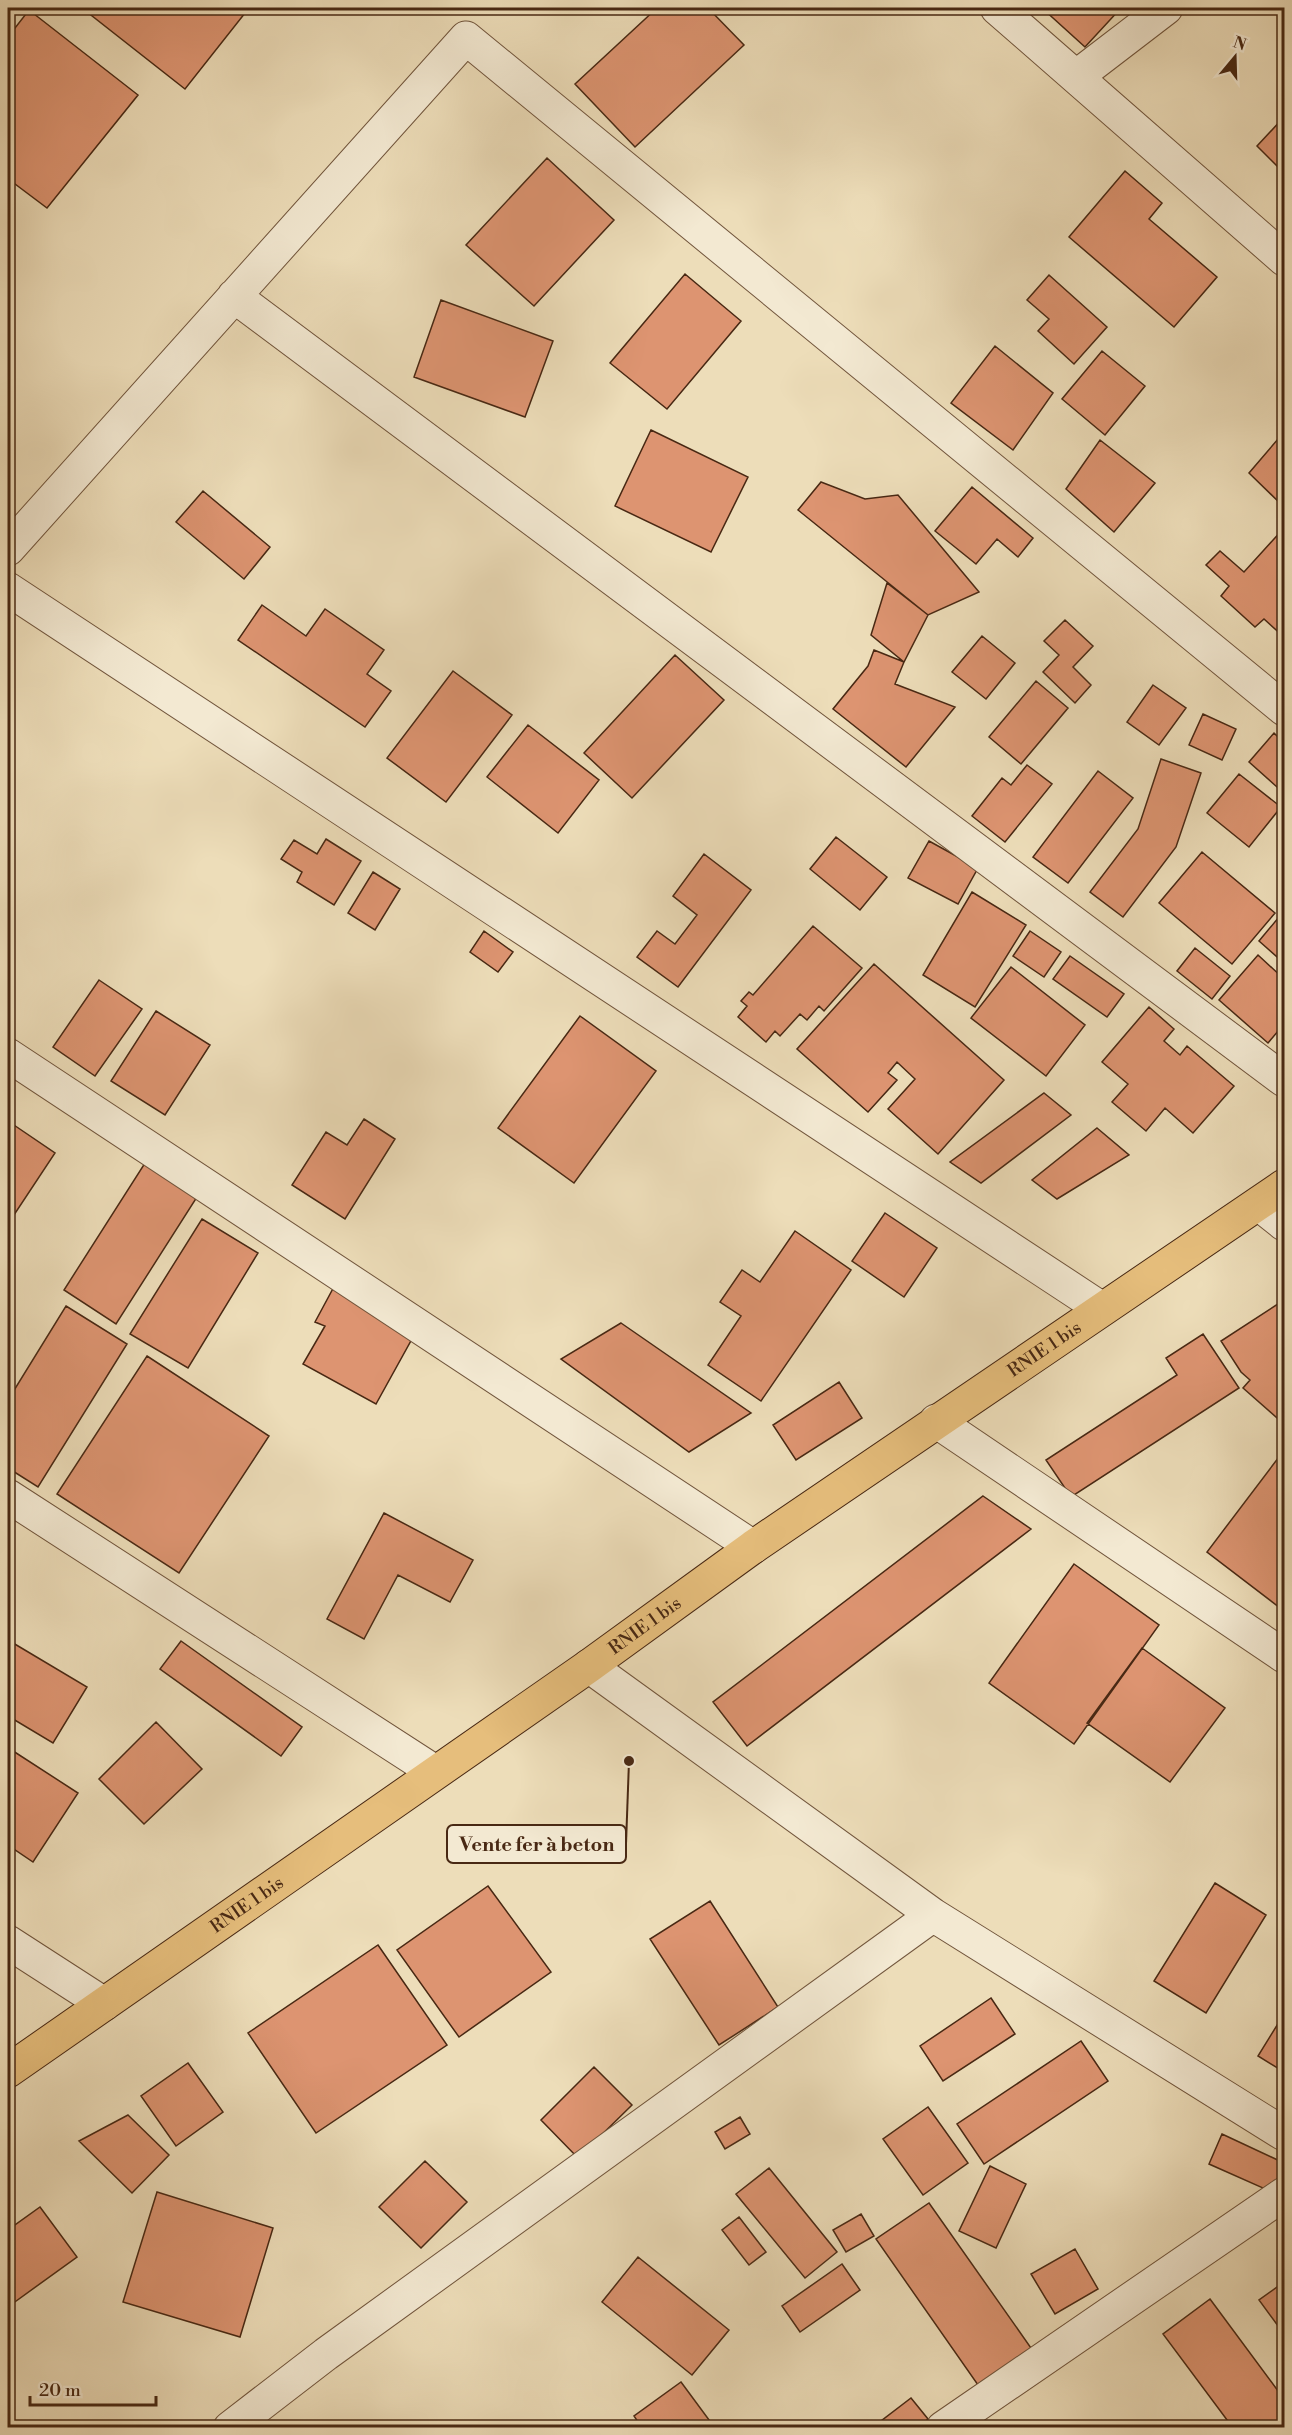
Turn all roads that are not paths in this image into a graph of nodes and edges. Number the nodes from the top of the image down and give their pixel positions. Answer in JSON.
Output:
{"nodes":[{"id":1,"x":997,"y":8,"type":"edge"},
{"id":2,"x":1166,"y":8,"type":"edge"},
{"id":3,"x":1076,"y":77,"type":"junction"},
{"id":4,"x":1284,"y":259,"type":"edge"},
{"id":5,"x":234,"y":296,"type":"junction"},
{"id":6,"x":8,"y":549,"type":"edge"},
{"id":7,"x":8,"y":589,"type":"edge"},
{"id":8,"x":1284,"y":709,"type":"edge"},
{"id":9,"x":8,"y":1055,"type":"edge"},
{"id":10,"x":1284,"y":1080,"type":"edge"},
{"id":11,"x":1272,"y":1195,"type":"edge"},
{"id":12,"x":1284,"y":1224,"type":"edge"},
{"id":13,"x":1102,"y":1309,"type":"junction"},
{"id":14,"x":936,"y":1421,"type":"junction"},
{"id":15,"x":8,"y":1496,"type":"edge"},
{"id":16,"x":753,"y":1547,"type":"junction"},
{"id":17,"x":1284,"y":1656,"type":"edge"},
{"id":18,"x":589,"y":1666,"type":"junction"},
{"id":19,"x":435,"y":1772,"type":"junction"},
{"id":20,"x":933,"y":1915,"type":"junction"},
{"id":21,"x":8,"y":1942,"type":"edge"},
{"id":22,"x":104,"y":2004,"type":"junction"},
{"id":23,"x":8,"y":2071,"type":"edge"},
{"id":24,"x":1284,"y":2134,"type":"edge"},
{"id":25,"x":1284,"y":2194,"type":"edge"},
{"id":26,"x":230,"y":2427,"type":"edge"},
{"id":27,"x":944,"y":2427,"type":"edge"}],
"edges":[{"from":1,"to":3,"type":"street"},
{"from":2,"to":3,"type":"street"},
{"from":3,"to":4,"type":"street"},
{"from":5,"to":6,"type":"street"},
{"from":5,"to":8,"type":"street"},
{"from":5,"to":10,"type":"street"},
{"from":7,"to":13,"type":"street"},
{"from":9,"to":16,"type":"street"},
{"from":11,"to":12,"type":"street"},
{"from":11,"to":13,"type":"main road","name":"RNIE 1 bis"},
{"from":13,"to":14,"type":"main road","name":"RNIE 1 bis"},
{"from":14,"to":16,"type":"main road","name":"RNIE 1 bis"},
{"from":14,"to":17,"type":"street"},
{"from":15,"to":19,"type":"street"},
{"from":16,"to":18,"type":"main road","name":"RNIE 1 bis"},
{"from":18,"to":19,"type":"main road","name":"RNIE 1 bis"},
{"from":18,"to":20,"type":"street"},
{"from":19,"to":22,"type":"main road","name":"RNIE 1 bis"},
{"from":20,"to":24,"type":"street"},
{"from":20,"to":26,"type":"street"},
{"from":21,"to":22,"type":"street"},
{"from":22,"to":23,"type":"main road","name":"RNIE 1 bis"},
{"from":25,"to":27,"type":"street"}]}
